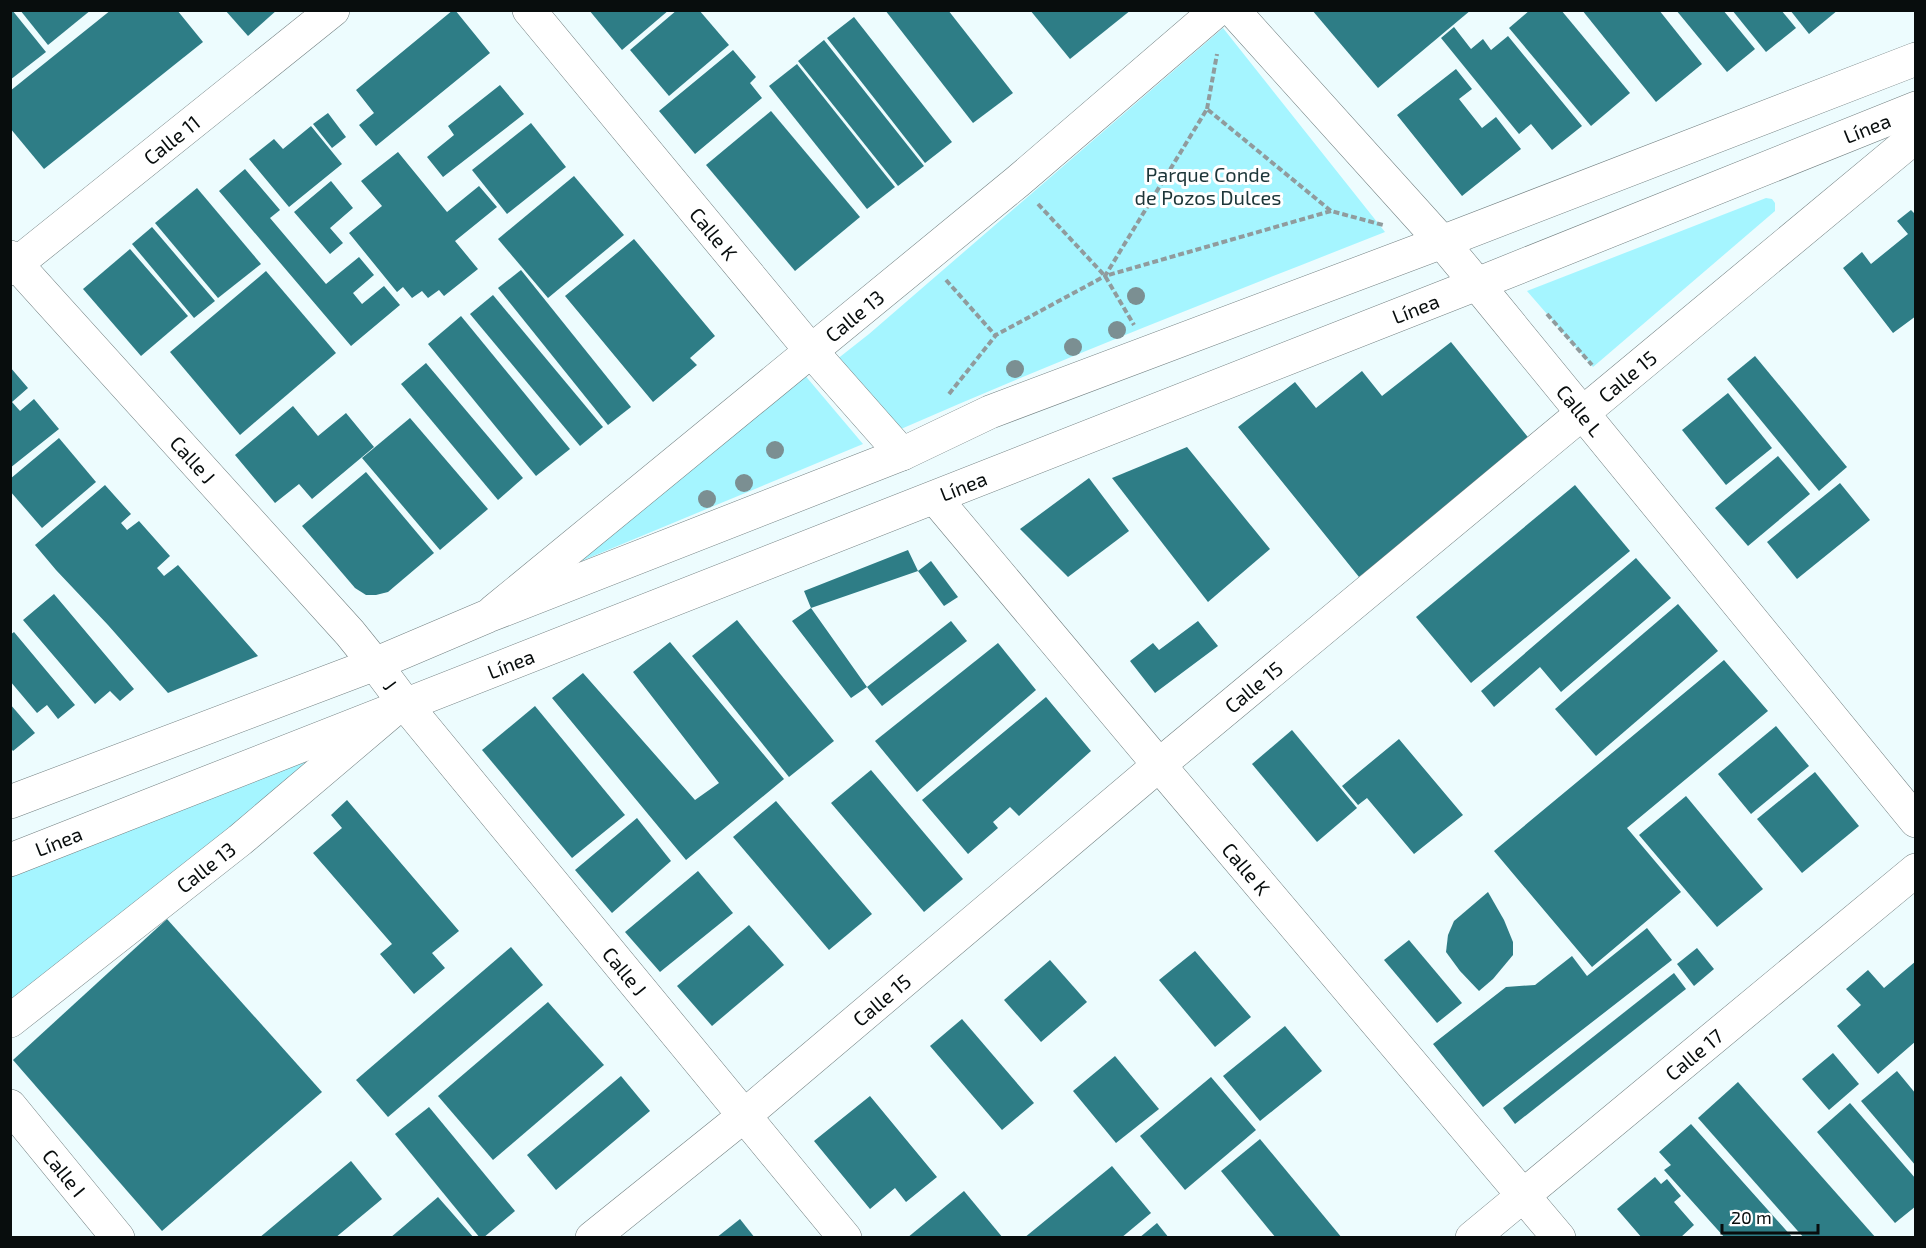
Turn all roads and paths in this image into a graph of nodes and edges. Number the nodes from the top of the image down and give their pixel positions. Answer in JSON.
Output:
{"nodes":[{"id":1,"x":333,"y":10,"type":"edge"},
{"id":2,"x":529,"y":10,"type":"edge"},
{"id":3,"x":1217,"y":10,"type":"edge"},
{"id":4,"x":1233,"y":10,"type":"edge"},
{"id":5,"x":1219,"y":44,"type":"dead end"},
{"id":6,"x":1916,"y":59,"type":"edge"},
{"id":7,"x":1916,"y":108,"type":"edge"},
{"id":8,"x":1207,"y":110,"type":"junction"},
{"id":9,"x":1916,"y":136,"type":"edge"},
{"id":10,"x":1017,"y":182,"type":"junction"},
{"id":11,"x":1442,"y":242,"type":"junction"},
{"id":12,"x":926,"y":258,"type":"junction"},
{"id":13,"x":13,"y":263,"type":"edge"},
{"id":14,"x":1105,"y":276,"type":"junction"},
{"id":15,"x":1477,"y":284,"type":"junction"},
{"id":16,"x":1546,"y":312,"type":"dead end"},
{"id":17,"x":996,"y":335,"type":"junction"},
{"id":18,"x":812,"y":352,"type":"junction"},
{"id":19,"x":1149,"y":352,"type":"junction"},
{"id":20,"x":1600,"y":360,"type":"dead end"},
{"id":21,"x":945,"y":399,"type":"dead end"},
{"id":22,"x":1582,"y":414,"type":"junction"},
{"id":23,"x":903,"y":454,"type":"junction"},
{"id":24,"x":935,"y":498,"type":"junction"},
{"id":25,"x":488,"y":616,"type":"junction"},
{"id":26,"x":375,"y":664,"type":"junction"},
{"id":27,"x":401,"y":706,"type":"junction"},
{"id":28,"x":1159,"y":765,"type":"junction"},
{"id":29,"x":10,"y":802,"type":"edge"},
{"id":30,"x":1916,"y":821,"type":"edge"},
{"id":31,"x":10,"y":860,"type":"edge"},
{"id":32,"x":1916,"y":870,"type":"edge"},
{"id":33,"x":10,"y":1021,"type":"edge"},
{"id":34,"x":10,"y":1106,"type":"edge"},
{"id":35,"x":745,"y":1115,"type":"junction"},
{"id":36,"x":1524,"y":1194,"type":"junction"},
{"id":37,"x":118,"y":1238,"type":"edge"},
{"id":38,"x":592,"y":1238,"type":"edge"},
{"id":39,"x":845,"y":1238,"type":"edge"},
{"id":40,"x":1472,"y":1238,"type":"edge"},
{"id":41,"x":1559,"y":1238,"type":"edge"}],
"edges":[{"from":1,"to":13,"type":"street","name":"Calle 11"},
{"from":2,"to":18,"type":"street","name":"Calle K"},
{"from":3,"to":10,"type":"street","name":"Calle 13"},
{"from":4,"to":11,"type":"street","name":"Calle L"},
{"from":5,"to":8,"type":"path"},
{"from":6,"to":11,"type":"street"},
{"from":7,"to":15,"type":"street","name":"Línea"},
{"from":8,"to":14,"type":"path"},
{"from":8,"to":14,"type":"path"},
{"from":9,"to":22,"type":"street","name":"Calle 15"},
{"from":10,"to":12,"type":"street","name":"Calle 13"},
{"from":10,"to":14,"type":"path"},
{"from":11,"to":15,"type":"street","name":"Calle L"},
{"from":11,"to":19,"type":"street"},
{"from":12,"to":17,"type":"path"},
{"from":12,"to":18,"type":"street","name":"Calle 13"},
{"from":13,"to":26,"type":"street","name":"Calle J"},
{"from":14,"to":17,"type":"path"},
{"from":14,"to":19,"type":"path"},
{"from":15,"to":22,"type":"street","name":"Calle L"},
{"from":15,"to":24,"type":"street","name":"Línea"},
{"from":16,"to":20,"type":"path"},
{"from":17,"to":21,"type":"path"},
{"from":18,"to":23,"type":"street","name":"Calle K"},
{"from":18,"to":25,"type":"street","name":"Calle 13"},
{"from":19,"to":23,"type":"street"},
{"from":22,"to":28,"type":"street","name":"Calle 15"},
{"from":22,"to":30,"type":"street","name":"Calle L"},
{"from":23,"to":25,"type":"street"},
{"from":24,"to":27,"type":"street","name":"Línea"},
{"from":24,"to":28,"type":"street","name":"Calle K"},
{"from":25,"to":26,"type":"street"},
{"from":26,"to":27,"type":"street","name":"J"},
{"from":26,"to":29,"type":"street"},
{"from":27,"to":31,"type":"street","name":"Línea"},
{"from":27,"to":33,"type":"street","name":"Calle 13"},
{"from":27,"to":35,"type":"street","name":"Calle J"},
{"from":28,"to":35,"type":"street","name":"Calle 15"},
{"from":28,"to":36,"type":"street","name":"Calle K"},
{"from":32,"to":36,"type":"street","name":"Calle 17"},
{"from":34,"to":37,"type":"street","name":"Calle I"},
{"from":35,"to":38,"type":"street","name":"Calle 15"},
{"from":35,"to":39,"type":"street","name":"Calle J"},
{"from":36,"to":40,"type":"street","name":"Calle 17"},
{"from":36,"to":41,"type":"street","name":"Calle K"}]}
